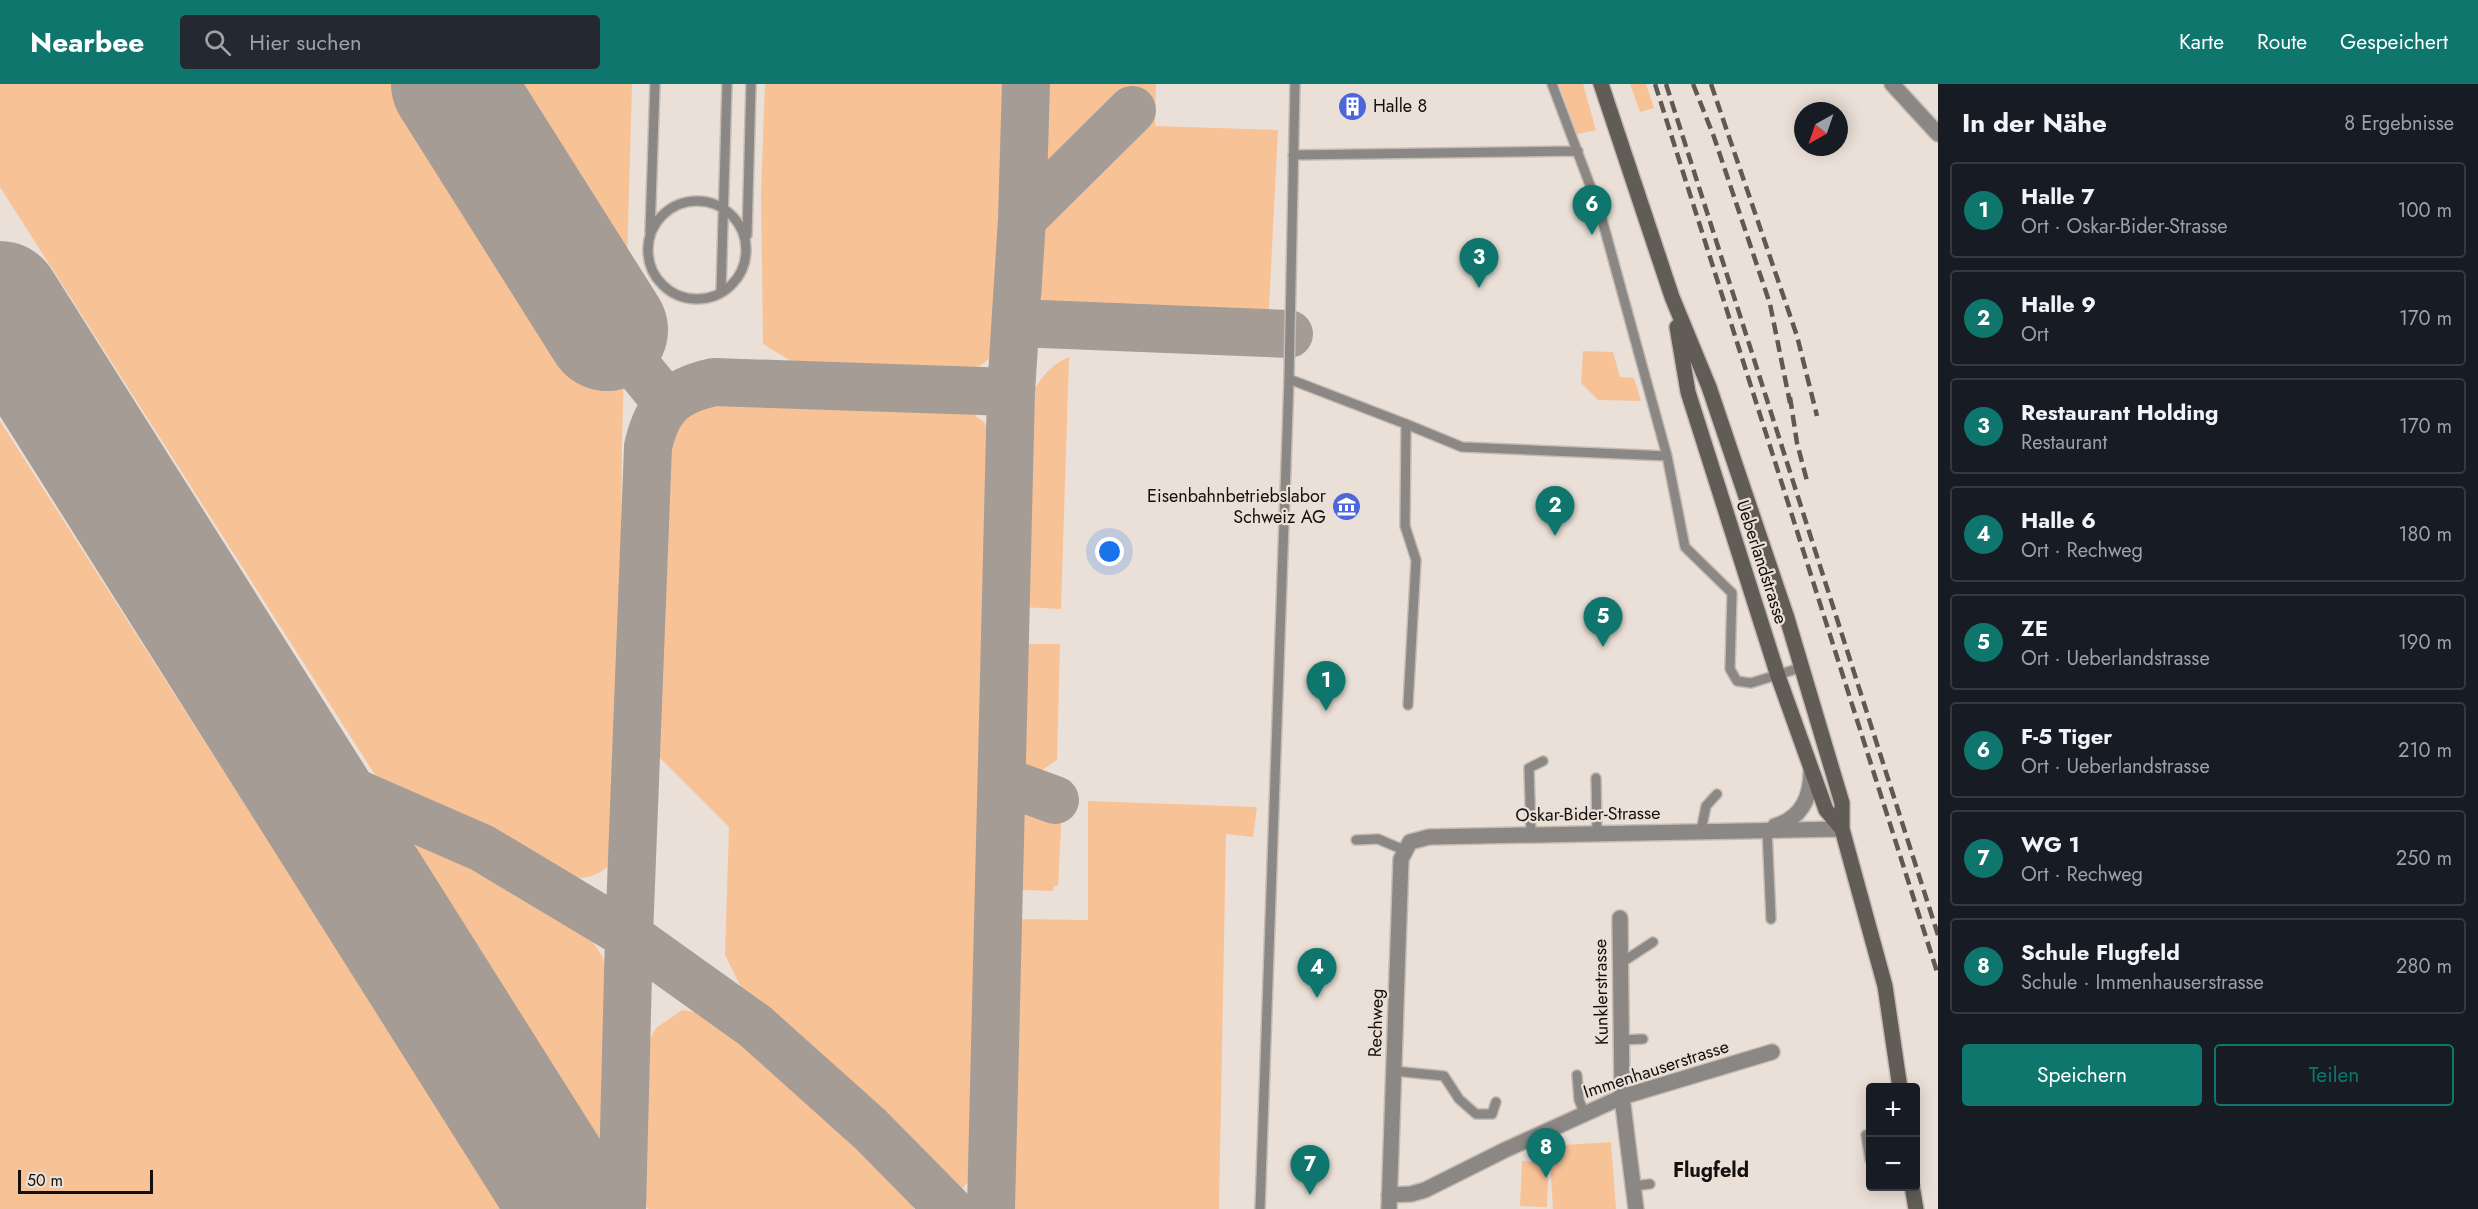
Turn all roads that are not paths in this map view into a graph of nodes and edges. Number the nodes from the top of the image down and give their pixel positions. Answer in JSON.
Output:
{"nodes":[{"id":1,"x":655,"y":84,"type":"edge"},
{"id":2,"x":727,"y":84,"type":"edge"},
{"id":3,"x":751,"y":84,"type":"edge"},
{"id":4,"x":1295,"y":84,"type":"edge"},
{"id":5,"x":1552,"y":84,"type":"edge"},
{"id":6,"x":1601,"y":84,"type":"edge"},
{"id":7,"x":1892,"y":84,"type":"edge"},
{"id":8,"x":1938,"y":134,"type":"edge"},
{"id":9,"x":1578,"y":152,"type":"junction"},
{"id":10,"x":1293,"y":155,"type":"junction"},
{"id":11,"x":724,"y":207,"type":"junction"},
{"id":12,"x":650,"y":233,"type":"junction"},
{"id":13,"x":747,"y":243,"type":"junction"},
{"id":14,"x":721,"y":292,"type":"junction"},
{"id":15,"x":1672,"y":297,"type":"junction"},
{"id":16,"x":1289,"y":379,"type":"junction"},
{"id":17,"x":1406,"y":424,"type":"junction"},
{"id":18,"x":1667,"y":456,"type":"junction"},
{"id":19,"x":1803,"y":668,"type":"junction"},
{"id":20,"x":1778,"y":676,"type":"junction"},
{"id":21,"x":1408,"y":705,"type":"dead end"},
{"id":22,"x":1543,"y":761,"type":"dead end"},
{"id":23,"x":1811,"y":771,"type":"junction"},
{"id":24,"x":1596,"y":778,"type":"dead end"},
{"id":25,"x":1718,"y":794,"type":"dead end"},
{"id":26,"x":1767,"y":829,"type":"junction"},
{"id":27,"x":1842,"y":829,"type":"junction"},
{"id":28,"x":1701,"y":831,"type":"junction"},
{"id":29,"x":1597,"y":834,"type":"junction"},
{"id":30,"x":1531,"y":835,"type":"junction"},
{"id":31,"x":1356,"y":840,"type":"dead end"},
{"id":32,"x":1407,"y":846,"type":"junction"},
{"id":33,"x":1620,"y":918,"type":"dead end"},
{"id":34,"x":1771,"y":919,"type":"dead end"},
{"id":35,"x":1653,"y":942,"type":"dead end"},
{"id":36,"x":1620,"y":963,"type":"junction"},
{"id":37,"x":1643,"y":1039,"type":"dead end"},
{"id":38,"x":1622,"y":1040,"type":"junction"},
{"id":39,"x":1772,"y":1052,"type":"dead end"},
{"id":40,"x":1394,"y":1071,"type":"junction"},
{"id":41,"x":1577,"y":1075,"type":"dead end"},
{"id":42,"x":1899,"y":1083,"type":"edge"},
{"id":43,"x":1622,"y":1097,"type":"junction"},
{"id":44,"x":1496,"y":1102,"type":"dead end"},
{"id":45,"x":1584,"y":1112,"type":"junction"},
{"id":46,"x":1650,"y":1184,"type":"dead end"},
{"id":47,"x":1633,"y":1186,"type":"junction"},
{"id":48,"x":1913,"y":1191,"type":"edge"},
{"id":49,"x":1389,"y":1202,"type":"edge"},
{"id":50,"x":1260,"y":1209,"type":"edge"},
{"id":51,"x":1636,"y":1209,"type":"edge"},
{"id":52,"x":1916,"y":1209,"type":"edge"}],
"edges":[{"from":1,"to":12,"type":"lane"},
{"from":2,"to":11,"type":"lane"},
{"from":3,"to":13,"type":"lane"},
{"from":4,"to":10,"type":"lane"},
{"from":5,"to":9,"type":"lane"},
{"from":6,"to":15,"type":"main road","name":"Ueberlandstrasse"},
{"from":7,"to":8,"type":"street"},
{"from":9,"to":10,"type":"lane"},
{"from":9,"to":18,"type":"lane"},
{"from":10,"to":16,"type":"lane"},
{"from":11,"to":12,"type":"lane"},
{"from":11,"to":13,"type":"lane"},
{"from":11,"to":14,"type":"lane"},
{"from":12,"to":14,"type":"lane"},
{"from":13,"to":14,"type":"lane"},
{"from":15,"to":19,"type":"main road","name":"Ueberlandstrasse"},
{"from":15,"to":20,"type":"main road","name":"Ueberlandstrasse"},
{"from":16,"to":17,"type":"lane"},
{"from":16,"to":50,"type":"lane"},
{"from":17,"to":18,"type":"lane"},
{"from":17,"to":21,"type":"lane"},
{"from":18,"to":20,"type":"lane"},
{"from":19,"to":20,"type":"lane"},
{"from":19,"to":27,"type":"main road","name":"Ueberlandstrasse"},
{"from":20,"to":23,"type":"main road","name":"Ueberlandstrasse"},
{"from":22,"to":30,"type":"lane"},
{"from":23,"to":26,"type":"street","name":"Oskar-Bider-Strasse"},
{"from":23,"to":27,"type":"main road","name":"Ueberlandstrasse"},
{"from":24,"to":29,"type":"lane"},
{"from":25,"to":28,"type":"lane"},
{"from":26,"to":27,"type":"street","name":"Oskar-Bider-Strasse"},
{"from":26,"to":28,"type":"street","name":"Oskar-Bider-Strasse"},
{"from":26,"to":34,"type":"lane"},
{"from":27,"to":42,"type":"main road","name":"Ueberlandstrasse"},
{"from":28,"to":29,"type":"street","name":"Oskar-Bider-Strasse"},
{"from":29,"to":30,"type":"street","name":"Oskar-Bider-Strasse"},
{"from":30,"to":32,"type":"street","name":"Oskar-Bider-Strasse"},
{"from":31,"to":32,"type":"lane"},
{"from":32,"to":40,"type":"street","name":"Rechweg"},
{"from":33,"to":36,"type":"street","name":"Kunklerstrasse"},
{"from":35,"to":36,"type":"lane"},
{"from":36,"to":38,"type":"street","name":"Kunklerstrasse"},
{"from":37,"to":38,"type":"lane"},
{"from":38,"to":43,"type":"street","name":"Kunklerstrasse"},
{"from":39,"to":43,"type":"street","name":"Immenhauserstrasse"},
{"from":40,"to":44,"type":"lane"},
{"from":40,"to":49,"type":"street","name":"Rechweg"},
{"from":41,"to":45,"type":"lane"},
{"from":43,"to":45,"type":"street","name":"Immenhauserstrasse"},
{"from":43,"to":47,"type":"street","name":"Kunklerstrasse"},
{"from":45,"to":49,"type":"street","name":"Immenhauserstrasse"},
{"from":46,"to":47,"type":"lane"},
{"from":47,"to":51,"type":"street","name":"Kunklerstrasse"},
{"from":48,"to":52,"type":"main road"}]}
